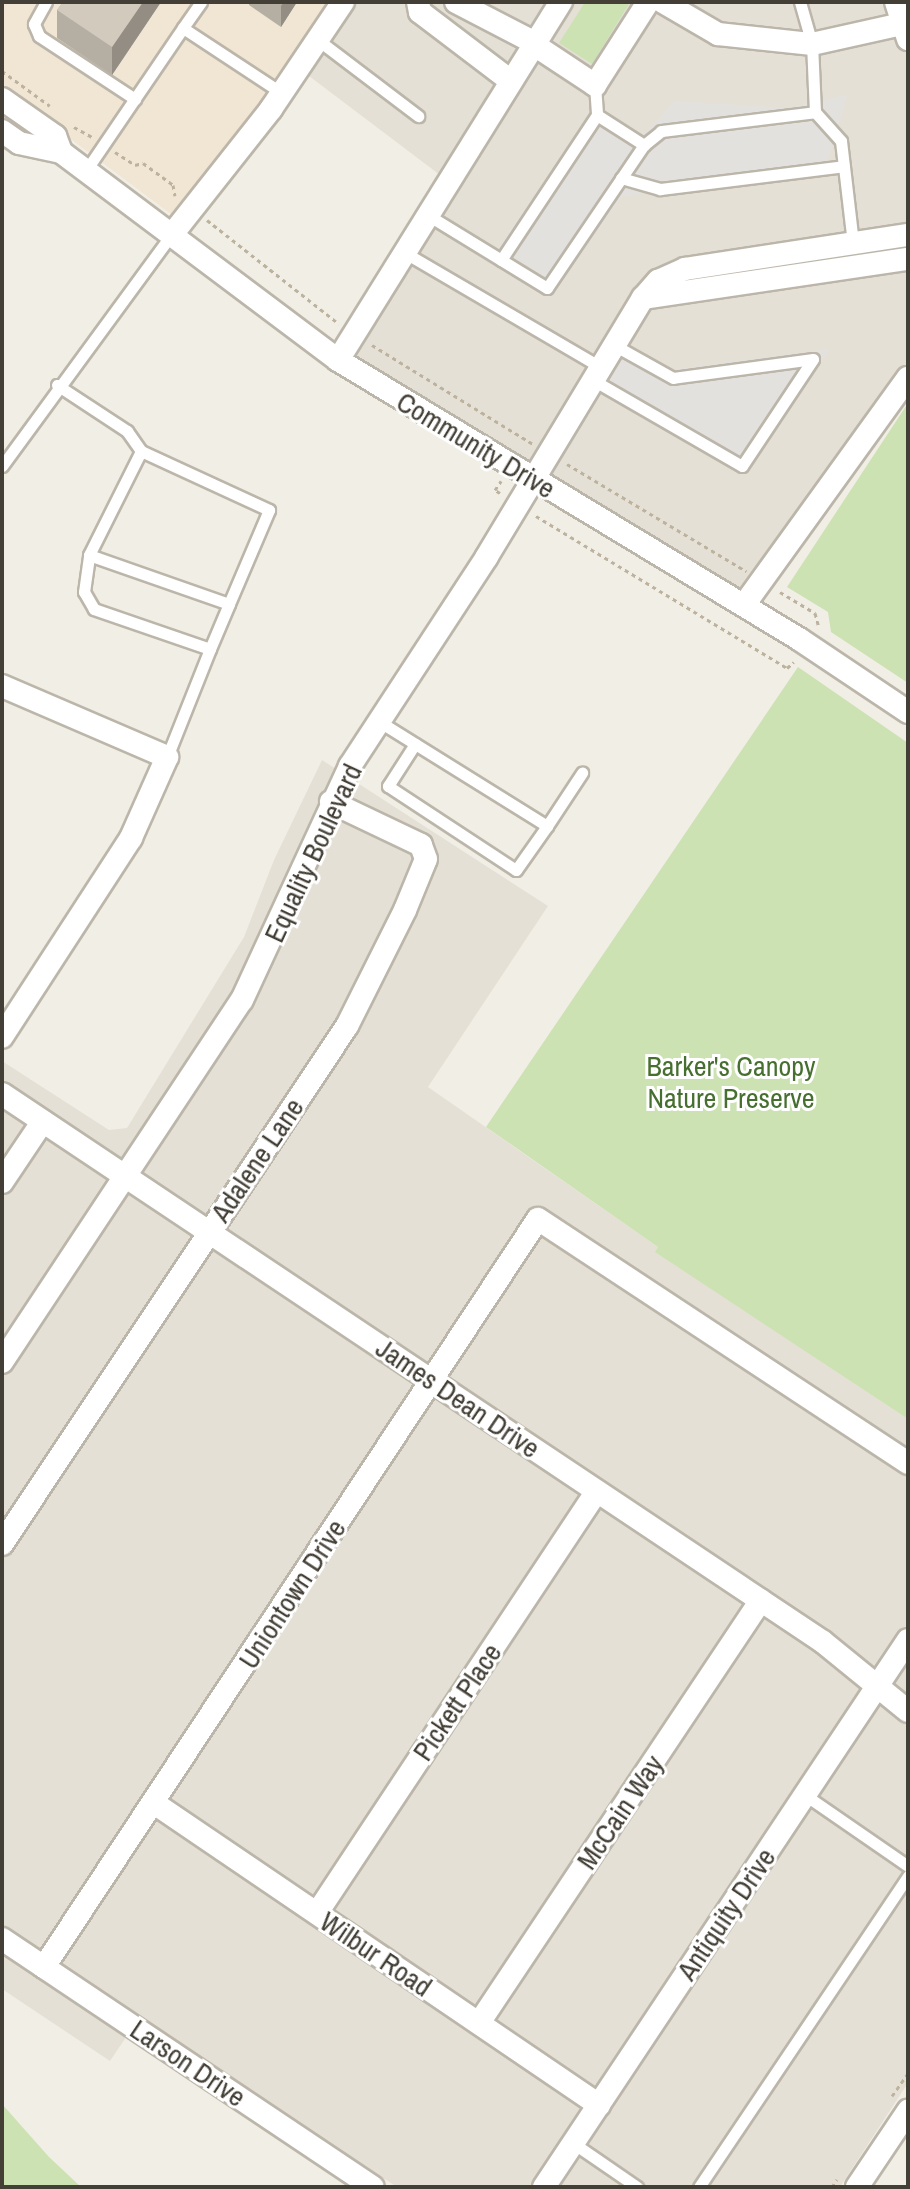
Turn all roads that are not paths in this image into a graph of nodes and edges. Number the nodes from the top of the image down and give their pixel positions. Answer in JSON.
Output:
{"nodes":[{"id":1,"x":46,"y":2,"type":"edge"},
{"id":2,"x":201,"y":2,"type":"edge"},
{"id":3,"x":343,"y":2,"type":"edge"},
{"id":4,"x":418,"y":2,"type":"edge"},
{"id":5,"x":456,"y":2,"type":"edge"},
{"id":6,"x":561,"y":2,"type":"edge"},
{"id":7,"x":648,"y":2,"type":"edge"},
{"id":8,"x":663,"y":2,"type":"edge"},
{"id":9,"x":800,"y":2,"type":"edge"},
{"id":10,"x":896,"y":2,"type":"edge"},
{"id":11,"x":183,"y":28,"type":"junction"},
{"id":12,"x":905,"y":31,"type":"edge"},
{"id":13,"x":318,"y":40,"type":"junction"},
{"id":14,"x":812,"y":44,"type":"junction"},
{"id":15,"x":537,"y":45,"type":"junction"},
{"id":16,"x":511,"y":81,"type":"junction"},
{"id":17,"x":595,"y":85,"type":"junction"},
{"id":18,"x":282,"y":93,"type":"junction"},
{"id":19,"x":2,"y":99,"type":"edge"},
{"id":20,"x":135,"y":99,"type":"junction"},
{"id":21,"x":815,"y":112,"type":"junction"},
{"id":22,"x":597,"y":115,"type":"junction"},
{"id":23,"x":418,"y":116,"type":"dead end"},
{"id":24,"x":2,"y":131,"type":"edge"},
{"id":25,"x":644,"y":145,"type":"junction"},
{"id":26,"x":61,"y":152,"type":"junction"},
{"id":27,"x":844,"y":166,"type":"junction"},
{"id":28,"x":87,"y":169,"type":"junction"},
{"id":29,"x":621,"y":178,"type":"junction"},
{"id":30,"x":431,"y":217,"type":"junction"},
{"id":31,"x":174,"y":232,"type":"junction"},
{"id":32,"x":908,"y":235,"type":"edge"},
{"id":33,"x":853,"y":243,"type":"junction"},
{"id":34,"x":407,"y":254,"type":"junction"},
{"id":35,"x":908,"y":259,"type":"edge"},
{"id":36,"x":501,"y":260,"type":"junction"},
{"id":37,"x":643,"y":298,"type":"junction"},
{"id":38,"x":614,"y":345,"type":"junction"},
{"id":39,"x":338,"y":360,"type":"junction"},
{"id":40,"x":597,"y":373,"type":"junction"},
{"id":41,"x":908,"y":378,"type":"edge"},
{"id":42,"x":57,"y":385,"type":"junction"},
{"id":43,"x":141,"y":451,"type":"junction"},
{"id":44,"x":2,"y":466,"type":"edge"},
{"id":45,"x":533,"y":479,"type":"junction"},
{"id":46,"x":89,"y":555,"type":"junction"},
{"id":47,"x":229,"y":604,"type":"junction"},
{"id":48,"x":744,"y":605,"type":"junction"},
{"id":49,"x":210,"y":649,"type":"junction"},
{"id":50,"x":2,"y":686,"type":"edge"},
{"id":51,"x":908,"y":712,"type":"edge"},
{"id":52,"x":380,"y":722,"type":"junction"},
{"id":53,"x":415,"y":744,"type":"junction"},
{"id":54,"x":167,"y":757,"type":"junction"},
{"id":55,"x":582,"y":773,"type":"dead end"},
{"id":56,"x":331,"y":802,"type":"junction"},
{"id":57,"x":547,"y":826,"type":"junction"},
{"id":58,"x":2,"y":1037,"type":"edge"},
{"id":59,"x":2,"y":1094,"type":"edge"},
{"id":60,"x":43,"y":1121,"type":"junction"},
{"id":61,"x":125,"y":1176,"type":"junction"},
{"id":62,"x":2,"y":1182,"type":"edge"},
{"id":63,"x":209,"y":1233,"type":"junction"},
{"id":64,"x":2,"y":1362,"type":"edge"},
{"id":65,"x":432,"y":1381,"type":"junction"},
{"id":66,"x":908,"y":1463,"type":"edge"},
{"id":67,"x":597,"y":1491,"type":"junction"},
{"id":68,"x":2,"y":1544,"type":"edge"},
{"id":69,"x":761,"y":1600,"type":"junction"},
{"id":70,"x":908,"y":1640,"type":"edge"},
{"id":71,"x":876,"y":1688,"type":"junction"},
{"id":72,"x":908,"y":1711,"type":"edge"},
{"id":73,"x":805,"y":1795,"type":"junction"},
{"id":74,"x":154,"y":1803,"type":"junction"},
{"id":75,"x":908,"y":1866,"type":"edge"},
{"id":76,"x":908,"y":1876,"type":"edge"},
{"id":77,"x":317,"y":1913,"type":"junction"},
{"id":78,"x":2,"y":1939,"type":"edge"},
{"id":79,"x":44,"y":1967,"type":"junction"},
{"id":80,"x":479,"y":2023,"type":"junction"},
{"id":81,"x":599,"y":2105,"type":"junction"},
{"id":82,"x":908,"y":2111,"type":"edge"},
{"id":83,"x":573,"y":2143,"type":"junction"},
{"id":84,"x":373,"y":2187,"type":"edge"},
{"id":85,"x":544,"y":2187,"type":"edge"},
{"id":86,"x":637,"y":2187,"type":"edge"},
{"id":87,"x":699,"y":2187,"type":"edge"},
{"id":88,"x":857,"y":2187,"type":"edge"}],
"edges":[{"from":1,"to":20,"type":"lane"},
{"from":2,"to":11,"type":"lane"},
{"from":3,"to":13,"type":"street"},
{"from":4,"to":16,"type":"street"},
{"from":5,"to":15,"type":"street"},
{"from":6,"to":15,"type":"street"},
{"from":7,"to":17,"type":"street"},
{"from":8,"to":14,"type":"street"},
{"from":9,"to":14,"type":"lane"},
{"from":10,"to":12,"type":"street"},
{"from":11,"to":18,"type":"lane"},
{"from":11,"to":20,"type":"lane"},
{"from":12,"to":14,"type":"street"},
{"from":13,"to":18,"type":"street"},
{"from":13,"to":23,"type":"lane"},
{"from":14,"to":21,"type":"lane"},
{"from":15,"to":16,"type":"street"},
{"from":15,"to":17,"type":"street"},
{"from":16,"to":30,"type":"street"},
{"from":17,"to":22,"type":"lane"},
{"from":18,"to":31,"type":"street"},
{"from":19,"to":26,"type":"street","name":"Community Drive"},
{"from":20,"to":28,"type":"lane"},
{"from":21,"to":25,"type":"lane"},
{"from":21,"to":27,"type":"lane"},
{"from":22,"to":25,"type":"lane"},
{"from":22,"to":36,"type":"lane"},
{"from":24,"to":26,"type":"street","name":"Community Drive"},
{"from":25,"to":29,"type":"lane"},
{"from":26,"to":28,"type":"street","name":"Community Drive"},
{"from":27,"to":29,"type":"lane"},
{"from":27,"to":33,"type":"lane"},
{"from":28,"to":31,"type":"street","name":"Community Drive"},
{"from":29,"to":36,"type":"lane"},
{"from":30,"to":34,"type":"street"},
{"from":30,"to":36,"type":"lane"},
{"from":31,"to":39,"type":"street","name":"Community Drive"},
{"from":31,"to":42,"type":"lane"},
{"from":32,"to":33,"type":"street","name":"Equality Boulevard"},
{"from":33,"to":37,"type":"street","name":"Equality Boulevard"},
{"from":34,"to":39,"type":"street"},
{"from":34,"to":40,"type":"lane"},
{"from":35,"to":37,"type":"street"},
{"from":37,"to":38,"type":"street","name":"Equality Boulevard"},
{"from":38,"to":40,"type":"street","name":"Equality Boulevard"},
{"from":38,"to":40,"type":"lane"},
{"from":39,"to":45,"type":"street","name":"Community Drive"},
{"from":40,"to":45,"type":"street","name":"Equality Boulevard"},
{"from":41,"to":48,"type":"street"},
{"from":42,"to":43,"type":"lane"},
{"from":42,"to":44,"type":"lane"},
{"from":43,"to":46,"type":"lane"},
{"from":43,"to":47,"type":"lane"},
{"from":45,"to":48,"type":"street","name":"Community Drive"},
{"from":45,"to":52,"type":"street","name":"Equality Boulevard"},
{"from":46,"to":47,"type":"lane"},
{"from":46,"to":49,"type":"lane"},
{"from":47,"to":49,"type":"lane"},
{"from":48,"to":51,"type":"street","name":"Community Drive"},
{"from":49,"to":54,"type":"lane"},
{"from":50,"to":54,"type":"street"},
{"from":52,"to":53,"type":"lane"},
{"from":52,"to":56,"type":"street","name":"Equality Boulevard"},
{"from":53,"to":57,"type":"lane"},
{"from":53,"to":57,"type":"lane"},
{"from":54,"to":58,"type":"street"},
{"from":55,"to":57,"type":"lane"},
{"from":56,"to":61,"type":"street","name":"Equality Boulevard"},
{"from":56,"to":63,"type":"street","name":"Adalene Lane"},
{"from":59,"to":60,"type":"street","name":"James Dean Drive"},
{"from":60,"to":61,"type":"street","name":"James Dean Drive"},
{"from":60,"to":62,"type":"street"},
{"from":61,"to":63,"type":"street","name":"James Dean Drive"},
{"from":61,"to":64,"type":"street","name":"Equality Boulevard"},
{"from":63,"to":65,"type":"street","name":"James Dean Drive"},
{"from":63,"to":68,"type":"street","name":"Adalene Lane"},
{"from":65,"to":66,"type":"street","name":"Uniontown Drive"},
{"from":65,"to":67,"type":"street","name":"James Dean Drive"},
{"from":65,"to":74,"type":"street","name":"Uniontown Drive"},
{"from":67,"to":69,"type":"street","name":"James Dean Drive"},
{"from":67,"to":77,"type":"street","name":"Pickett Place"},
{"from":69,"to":71,"type":"street","name":"James Dean Drive"},
{"from":69,"to":80,"type":"street","name":"McCain Way"},
{"from":70,"to":71,"type":"street","name":"Antiquity Drive"},
{"from":71,"to":72,"type":"street","name":"James Dean Drive"},
{"from":71,"to":73,"type":"street","name":"Antiquity Drive"},
{"from":73,"to":75,"type":"lane"},
{"from":73,"to":81,"type":"street","name":"Antiquity Drive"},
{"from":74,"to":77,"type":"street","name":"Wilbur Road"},
{"from":74,"to":79,"type":"street","name":"Uniontown Drive"},
{"from":76,"to":87,"type":"lane"},
{"from":77,"to":80,"type":"street","name":"Wilbur Road"},
{"from":78,"to":79,"type":"street","name":"Larson Drive"},
{"from":79,"to":84,"type":"street","name":"Larson Drive"},
{"from":80,"to":81,"type":"street","name":"Wilbur Road"},
{"from":81,"to":83,"type":"street","name":"Antiquity Drive"},
{"from":82,"to":88,"type":"street"},
{"from":83,"to":85,"type":"street","name":"Antiquity Drive"},
{"from":83,"to":86,"type":"lane"}]}
